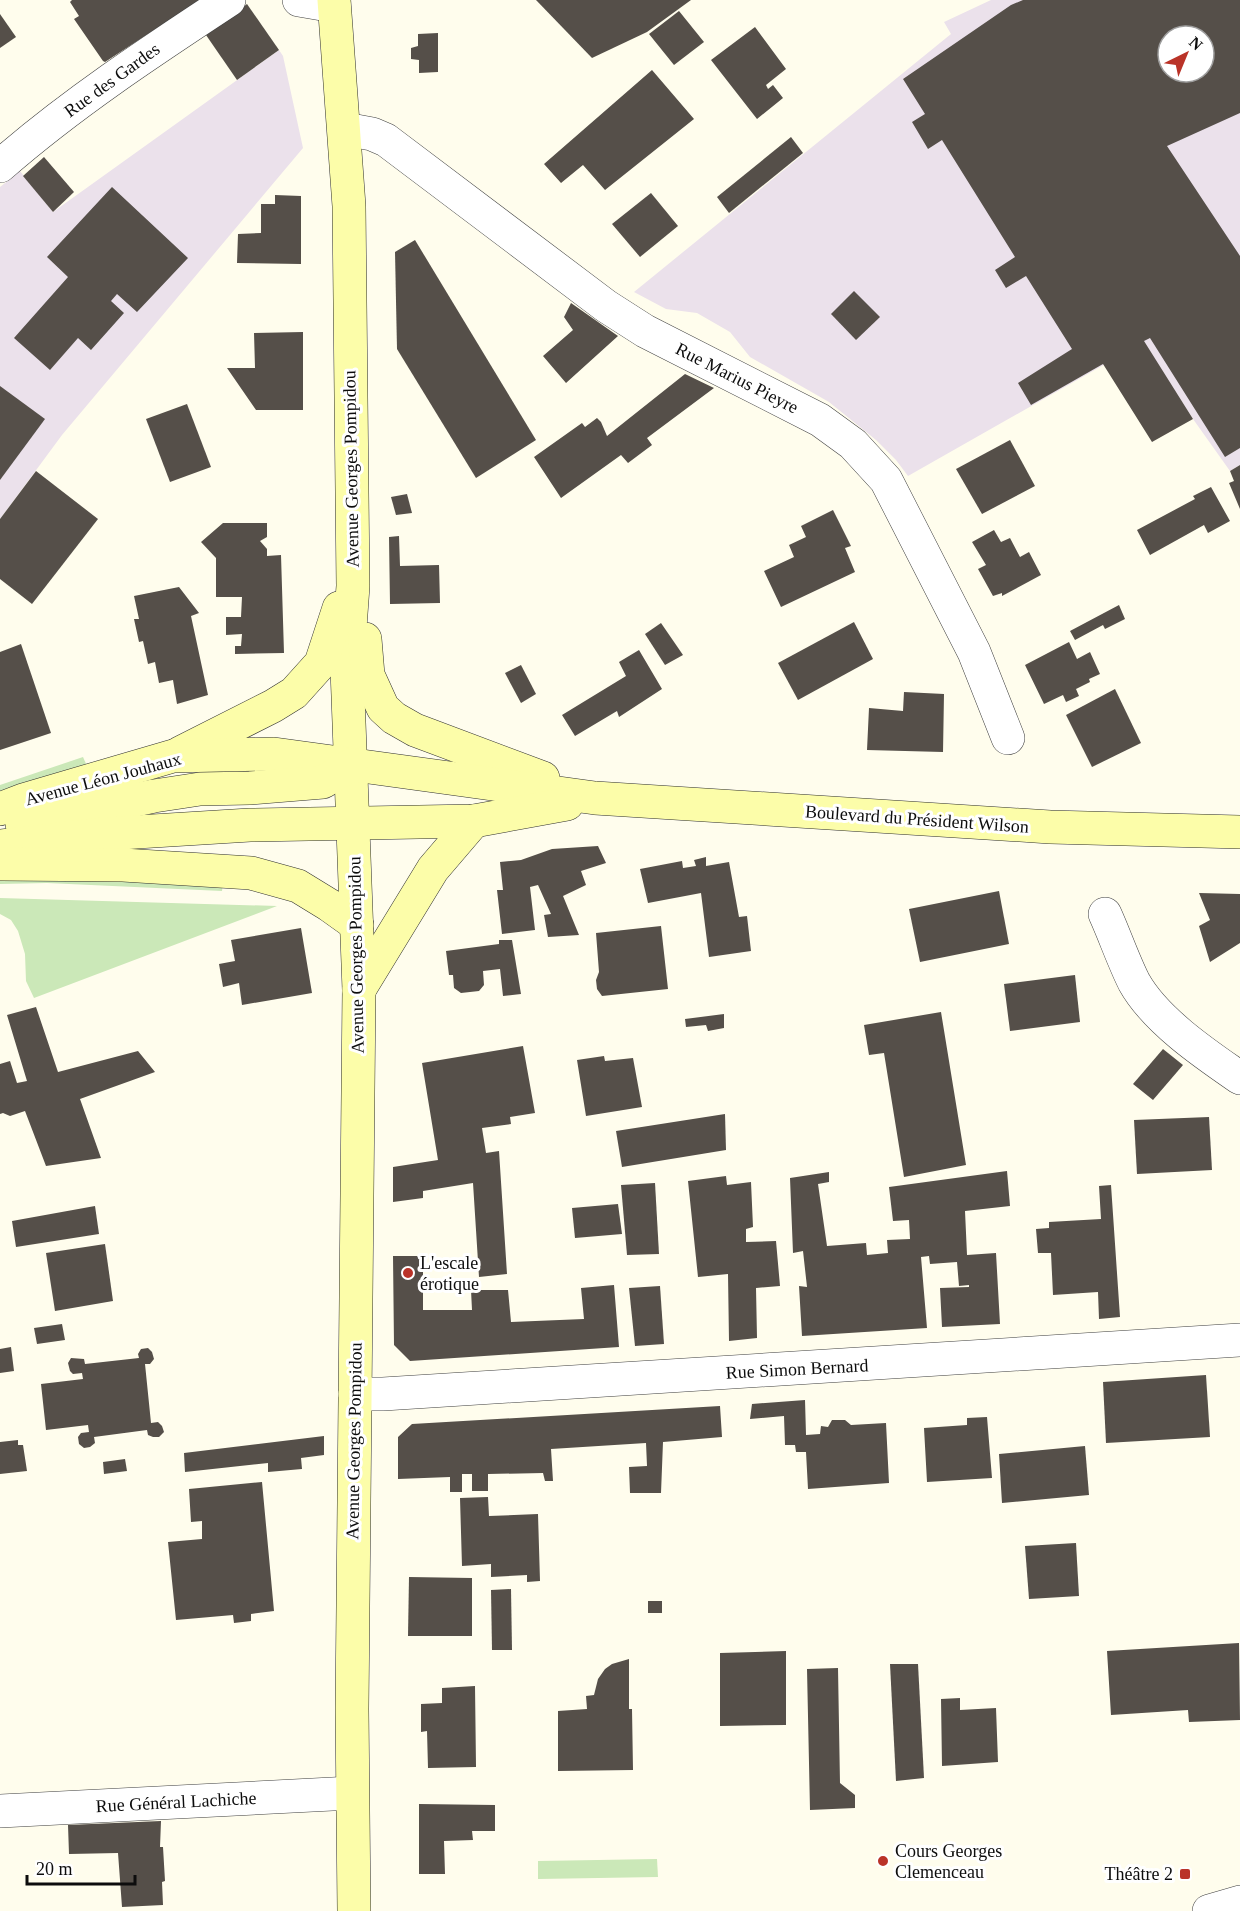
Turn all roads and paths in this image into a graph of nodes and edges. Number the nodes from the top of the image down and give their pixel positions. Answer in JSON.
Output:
{"nodes":[{"id":1,"x":229,"y":0,"type":"edge"},
{"id":2,"x":299,"y":0,"type":"edge"},
{"id":3,"x":334,"y":3,"type":"edge"},
{"id":4,"x":345,"y":129,"type":"junction"},
{"id":5,"x":0,"y":166,"type":"edge"},
{"id":6,"x":352,"y":586,"type":"junction"},
{"id":7,"x":1008,"y":738,"type":"dead end"},
{"id":8,"x":173,"y":756,"type":"junction"},
{"id":9,"x":351,"y":765,"type":"junction"},
{"id":10,"x":595,"y":798,"type":"junction"},
{"id":11,"x":0,"y":809,"type":"edge"},
{"id":12,"x":474,"y":821,"type":"junction"},
{"id":13,"x":353,"y":824,"type":"junction"},
{"id":14,"x":0,"y":830,"type":"edge"},
{"id":15,"x":1240,"y":832,"type":"edge"},
{"id":16,"x":0,"y":846,"type":"edge"},
{"id":17,"x":0,"y":864,"type":"edge"},
{"id":18,"x":1105,"y":914,"type":"dead end"},
{"id":19,"x":357,"y":925,"type":"junction"},
{"id":20,"x":359,"y":990,"type":"junction"},
{"id":21,"x":1240,"y":1078,"type":"edge"},
{"id":22,"x":1240,"y":1340,"type":"edge"},
{"id":23,"x":355,"y":1394,"type":"junction"},
{"id":24,"x":352,"y":1793,"type":"junction"},
{"id":25,"x":0,"y":1811,"type":"edge"},
{"id":26,"x":1240,"y":1902,"type":"edge"},
{"id":27,"x":354,"y":1911,"type":"edge"},
{"id":28,"x":1209,"y":1911,"type":"edge"}],
"edges":[{"from":1,"to":5,"type":"street","name":"Rue des Gardes"},
{"from":2,"to":3,"type":"street"},
{"from":3,"to":4,"type":"main road","name":"Avenue Georges Pompidou"},
{"from":4,"to":6,"type":"main road","name":"Avenue Georges Pompidou"},
{"from":4,"to":7,"type":"street","name":"Rue Marius Pieyre"},
{"from":6,"to":8,"type":"main road"},
{"from":6,"to":9,"type":"main road","name":"Avenue Georges Pompidou"},
{"from":6,"to":10,"type":"main road"},
{"from":8,"to":9,"type":"main road","name":"Avenue Léon Jouhaux"},
{"from":8,"to":11,"type":"main road","name":"Avenue Léon Jouhaux"},
{"from":9,"to":10,"type":"main road","name":"Boulevard du Président Wilson"},
{"from":9,"to":13,"type":"main road","name":"Avenue Georges Pompidou"},
{"from":9,"to":14,"type":"main road"},
{"from":10,"to":12,"type":"main road","name":"Boulevard du Président Wilson"},
{"from":10,"to":15,"type":"main road","name":"Boulevard du Président Wilson"},
{"from":12,"to":13,"type":"main road","name":"Boulevard du Président Wilson"},
{"from":12,"to":20,"type":"main road"},
{"from":13,"to":16,"type":"main road"},
{"from":13,"to":19,"type":"main road","name":"Avenue Georges Pompidou"},
{"from":17,"to":19,"type":"main road"},
{"from":18,"to":21,"type":"street"},
{"from":19,"to":20,"type":"main road","name":"Avenue Georges Pompidou"},
{"from":20,"to":23,"type":"main road","name":"Avenue Georges Pompidou"},
{"from":22,"to":23,"type":"street","name":"Rue Simon Bernard"},
{"from":23,"to":24,"type":"main road","name":"Avenue Georges Pompidou"},
{"from":24,"to":25,"type":"street","name":"Rue Général Lachiche"},
{"from":24,"to":27,"type":"main road","name":"Avenue Georges Pompidou"},
{"from":26,"to":28,"type":"street"}]}
